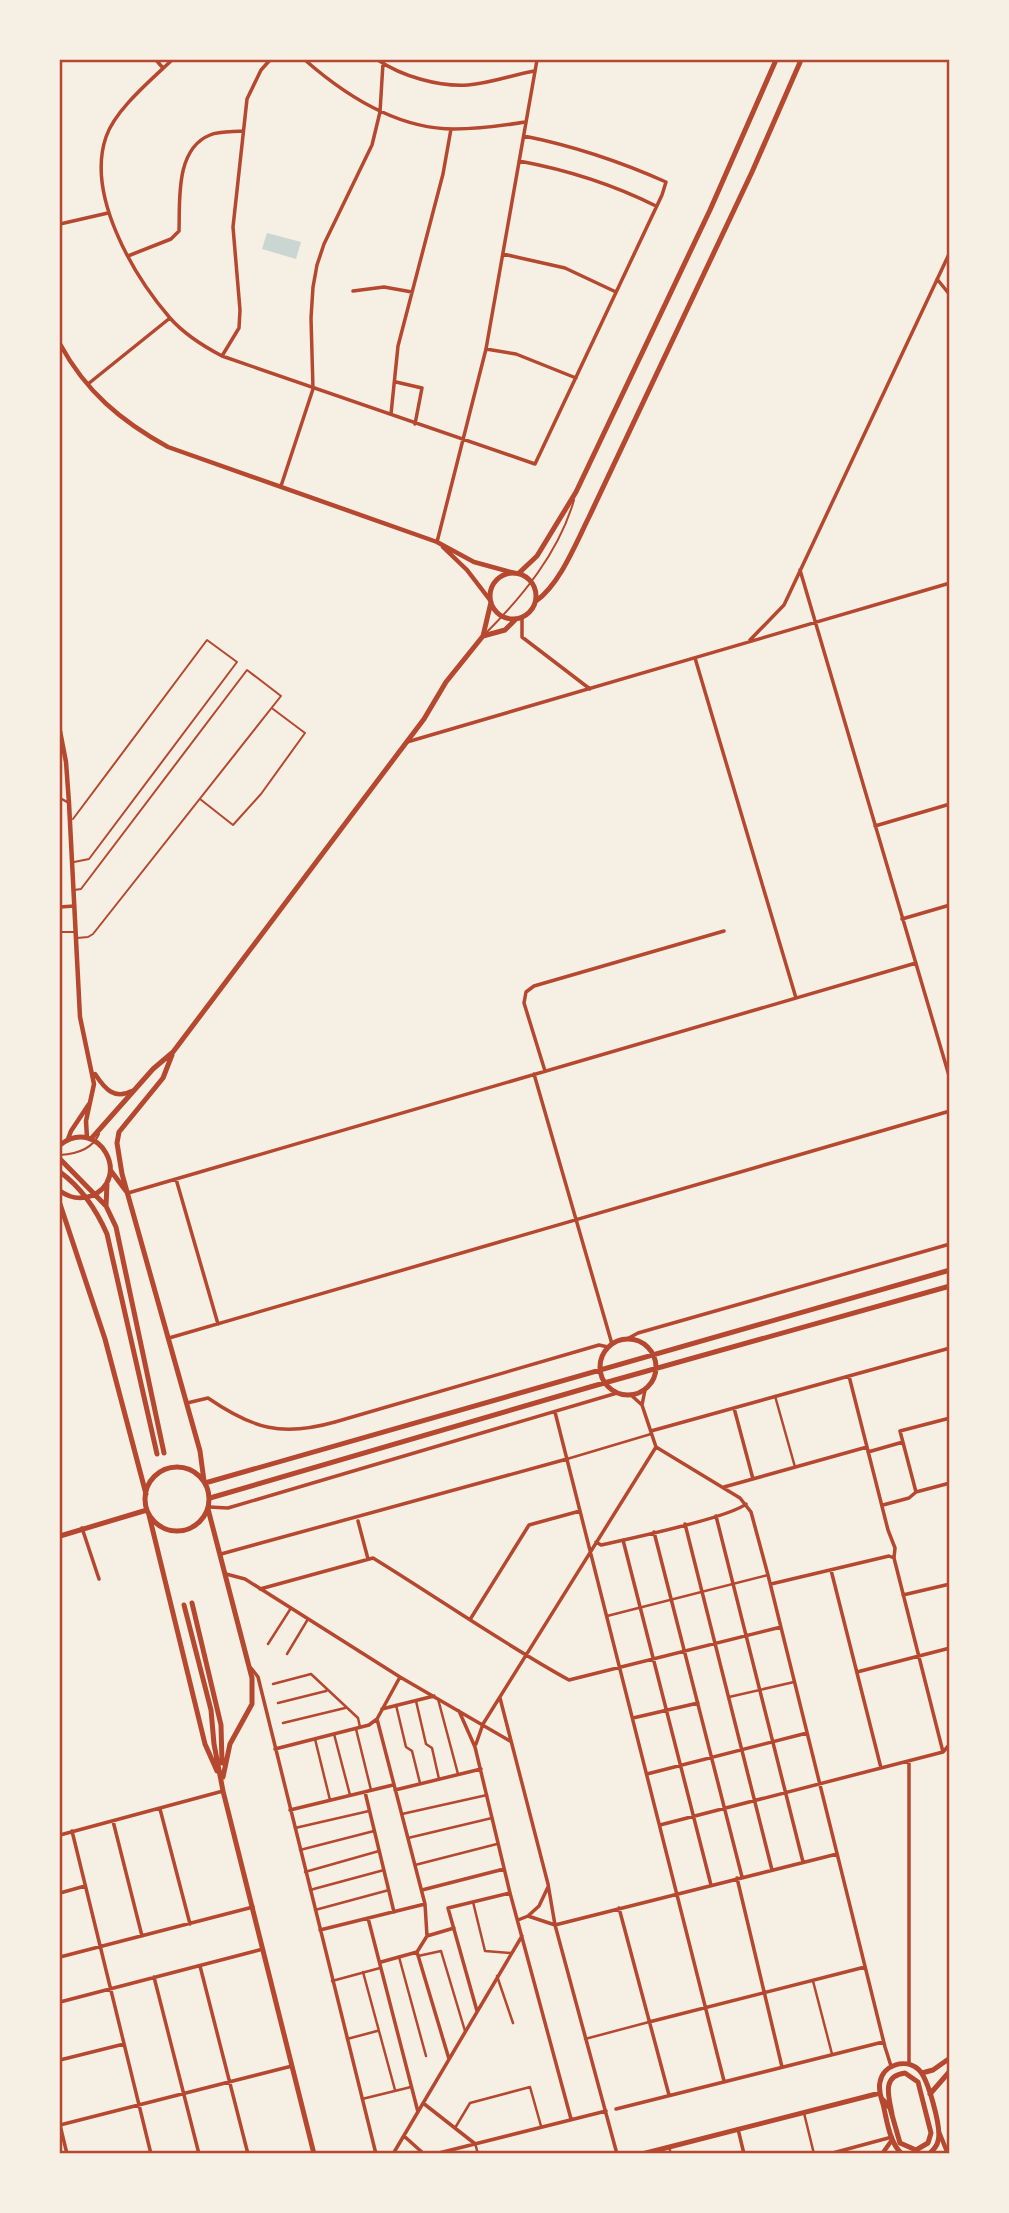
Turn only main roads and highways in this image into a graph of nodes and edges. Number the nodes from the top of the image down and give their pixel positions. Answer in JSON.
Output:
{"nodes":[{"id":1,"x":776,"y":60,"type":"edge"},
{"id":2,"x":801,"y":60,"type":"edge"},
{"id":3,"x":516,"y":573,"type":"junction"},
{"id":4,"x":490,"y":601,"type":"junction"},
{"id":5,"x":536,"y":601,"type":"junction"},
{"id":6,"x":519,"y":619,"type":"junction"},
{"id":7,"x":483,"y":636,"type":"junction"},
{"id":8,"x":173,"y":1052,"type":"junction"},
{"id":9,"x":91,"y":1139,"type":"junction"},
{"id":10,"x":60,"y":1145,"type":"edge"},
{"id":11,"x":117,"y":1147,"type":"junction"},
{"id":12,"x":60,"y":1157,"type":"edge"},
{"id":13,"x":110,"y":1162,"type":"junction"},
{"id":14,"x":111,"y":1171,"type":"junction"},
{"id":15,"x":60,"y":1172,"type":"edge"},
{"id":16,"x":107,"y":1181,"type":"junction"},
{"id":17,"x":60,"y":1191,"type":"edge"},
{"id":18,"x":128,"y":1193,"type":"junction"},
{"id":19,"x":95,"y":1194,"type":"junction"},
{"id":20,"x":87,"y":1197,"type":"junction"},
{"id":21,"x":106,"y":1206,"type":"junction"},
{"id":22,"x":60,"y":1208,"type":"edge"},
{"id":23,"x":950,"y":1270,"type":"edge"},
{"id":24,"x":950,"y":1286,"type":"edge"},
{"id":25,"x":653,"y":1353,"type":"junction"},
{"id":26,"x":657,"y":1368,"type":"junction"},
{"id":27,"x":600,"y":1369,"type":"junction"},
{"id":28,"x":605,"y":1382,"type":"junction"},
{"id":29,"x":164,"y":1452,"type":"dead end"},
{"id":30,"x":157,"y":1454,"type":"dead end"},
{"id":31,"x":205,"y":1482,"type":"junction"},
{"id":32,"x":146,"y":1494,"type":"junction"},
{"id":33,"x":210,"y":1498,"type":"junction"},
{"id":34,"x":209,"y":1508,"type":"junction"},
{"id":35,"x":148,"y":1512,"type":"junction"},
{"id":36,"x":60,"y":1536,"type":"edge"},
{"id":37,"x":192,"y":1603,"type":"dead end"},
{"id":38,"x":184,"y":1605,"type":"dead end"},
{"id":39,"x":222,"y":1784,"type":"junction"},
{"id":40,"x":950,"y":2058,"type":"edge"},
{"id":41,"x":950,"y":2071,"type":"edge"},
{"id":42,"x":922,"y":2073,"type":"junction"},
{"id":43,"x":930,"y":2094,"type":"junction"},
{"id":44,"x":881,"y":2096,"type":"junction"},
{"id":45,"x":892,"y":2114,"type":"junction"},
{"id":46,"x":670,"y":2150,"type":"edge"},
{"id":47,"x":314,"y":2154,"type":"edge"},
{"id":48,"x":642,"y":2154,"type":"edge"},
{"id":49,"x":902,"y":2154,"type":"edge"},
{"id":50,"x":929,"y":2154,"type":"edge"}],
"edges":[{"from":1,"to":3,"type":"main road"},
{"from":2,"to":5,"type":"main road"},
{"from":3,"to":4,"type":"main road"},
{"from":3,"to":5,"type":"main road"},
{"from":4,"to":6,"type":"main road"},
{"from":4,"to":7,"type":"main road"},
{"from":5,"to":6,"type":"main road"},
{"from":6,"to":7,"type":"main road"},
{"from":7,"to":8,"type":"main road"},
{"from":8,"to":9,"type":"main road"},
{"from":8,"to":11,"type":"main road"},
{"from":9,"to":10,"type":"main road"},
{"from":9,"to":13,"type":"main road"},
{"from":11,"to":13,"type":"main road"},
{"from":11,"to":18,"type":"main road"},
{"from":12,"to":19,"type":"main road"},
{"from":13,"to":14,"type":"main road"},
{"from":14,"to":16,"type":"main road"},
{"from":14,"to":18,"type":"main road"},
{"from":15,"to":20,"type":"main road"},
{"from":16,"to":19,"type":"main road"},
{"from":16,"to":21,"type":"main road"},
{"from":17,"to":20,"type":"main road"},
{"from":18,"to":31,"type":"main road"},
{"from":19,"to":20,"type":"main road"},
{"from":19,"to":21,"type":"main road"},
{"from":20,"to":30,"type":"main road"},
{"from":21,"to":29,"type":"main road"},
{"from":22,"to":32,"type":"main road"},
{"from":23,"to":25,"type":"main road"},
{"from":24,"to":26,"type":"main road"},
{"from":25,"to":26,"type":"main road"},
{"from":25,"to":27,"type":"main road"},
{"from":25,"to":27,"type":"main road"},
{"from":26,"to":28,"type":"main road"},
{"from":26,"to":28,"type":"main road"},
{"from":27,"to":28,"type":"main road"},
{"from":27,"to":31,"type":"main road"},
{"from":28,"to":33,"type":"main road"},
{"from":31,"to":32,"type":"main road"},
{"from":31,"to":33,"type":"main road"},
{"from":32,"to":35,"type":"main road"},
{"from":33,"to":34,"type":"main road"},
{"from":34,"to":35,"type":"main road"},
{"from":34,"to":39,"type":"main road"},
{"from":35,"to":36,"type":"main road"},
{"from":35,"to":39,"type":"main road"},
{"from":37,"to":39,"type":"main road"},
{"from":38,"to":39,"type":"main road"},
{"from":39,"to":47,"type":"main road"},
{"from":40,"to":42,"type":"main road"},
{"from":41,"to":43,"type":"main road"},
{"from":42,"to":43,"type":"main road"},
{"from":42,"to":44,"type":"main road"},
{"from":43,"to":50,"type":"main road"},
{"from":44,"to":45,"type":"main road"},
{"from":44,"to":46,"type":"main road"},
{"from":44,"to":49,"type":"main road"},
{"from":45,"to":45,"type":"main road"},
{"from":46,"to":48,"type":"main road"}]}
